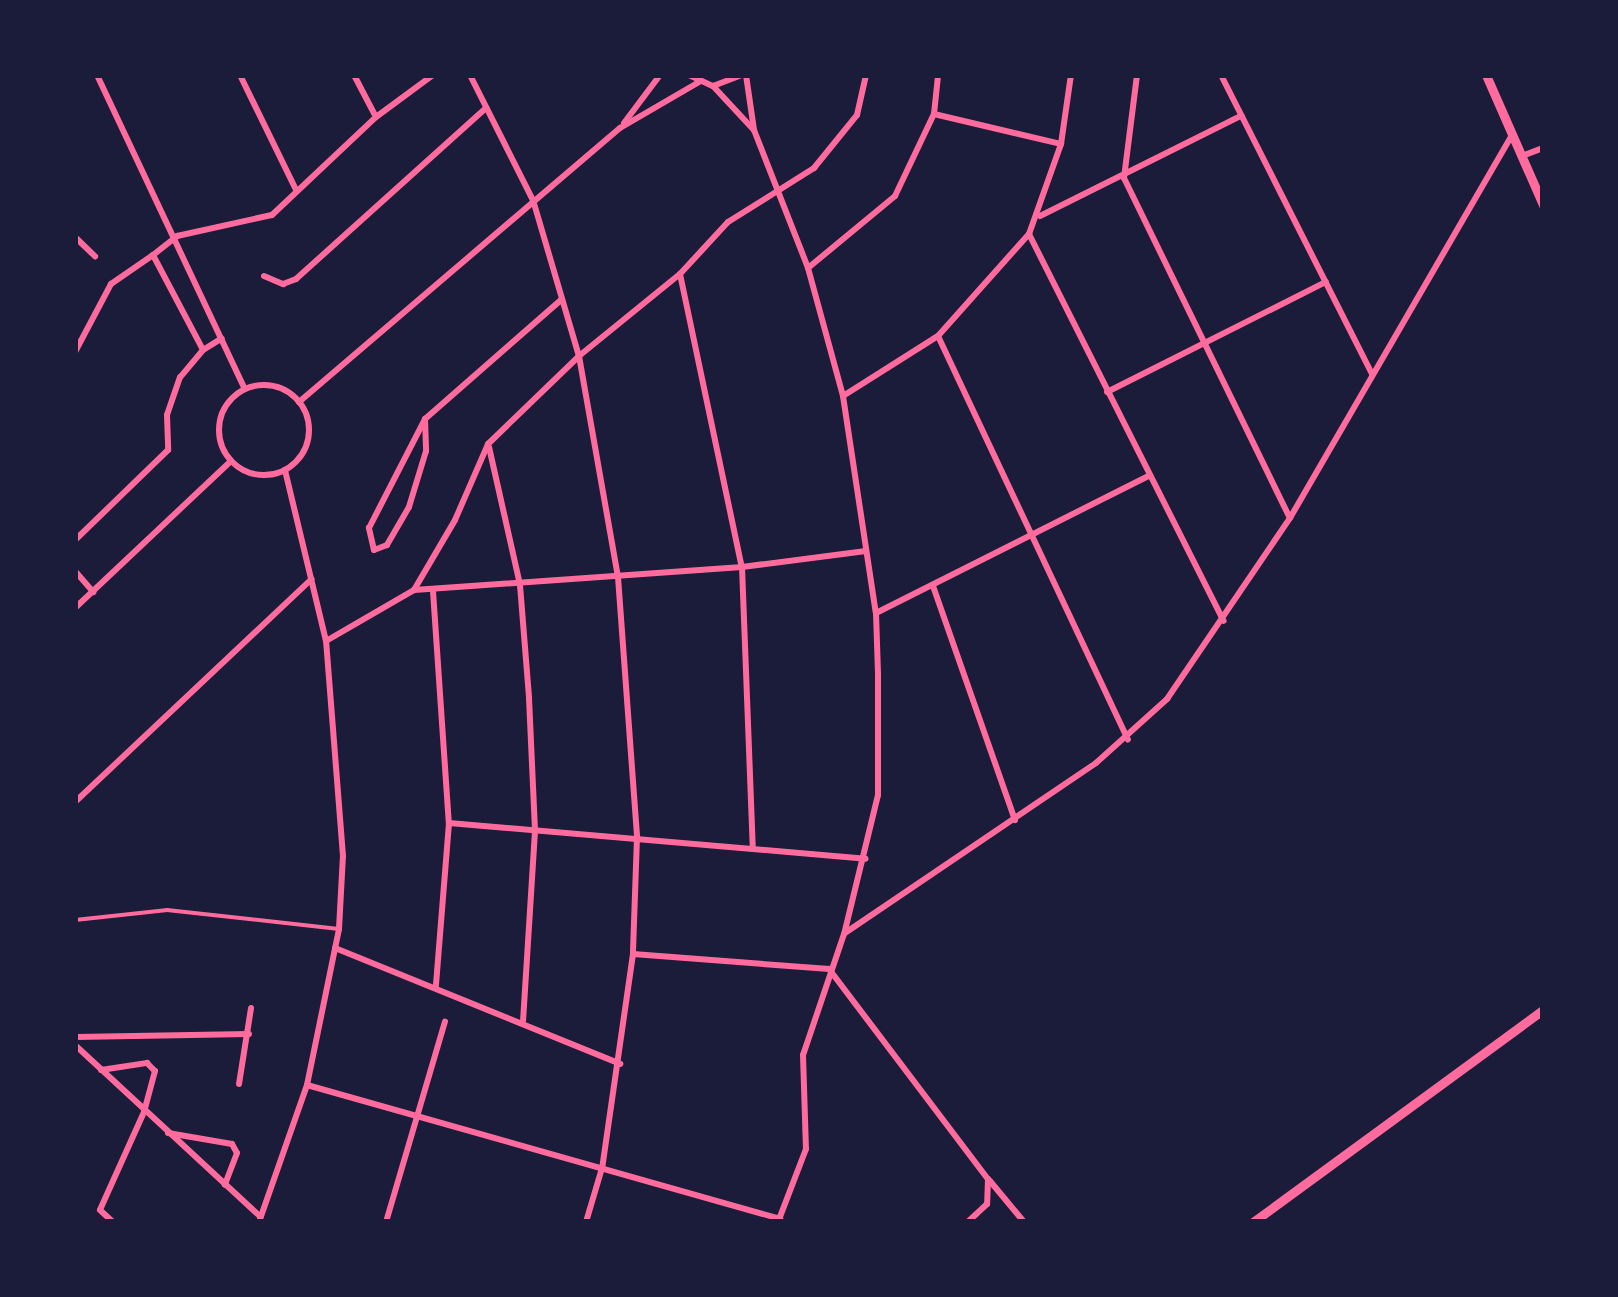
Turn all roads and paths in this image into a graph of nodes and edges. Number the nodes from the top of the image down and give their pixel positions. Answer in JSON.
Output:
{"nodes":[{"id":1,"x":97,"y":75,"type":"edge"},
{"id":2,"x":240,"y":75,"type":"edge"},
{"id":3,"x":354,"y":75,"type":"edge"},
{"id":4,"x":433,"y":75,"type":"edge"},
{"id":5,"x":470,"y":75,"type":"edge"},
{"id":6,"x":660,"y":75,"type":"edge"},
{"id":7,"x":688,"y":75,"type":"edge"},
{"id":8,"x":744,"y":75,"type":"edge"},
{"id":9,"x":866,"y":75,"type":"edge"},
{"id":10,"x":938,"y":75,"type":"edge"},
{"id":11,"x":1071,"y":75,"type":"edge"},
{"id":12,"x":1138,"y":75,"type":"edge"},
{"id":13,"x":1222,"y":75,"type":"edge"},
{"id":14,"x":1486,"y":75,"type":"edge"},
{"id":15,"x":699,"y":82,"type":"junction"},
{"id":16,"x":713,"y":86,"type":"junction"},
{"id":17,"x":486,"y":108,"type":"junction"},
{"id":18,"x":934,"y":114,"type":"junction"},
{"id":19,"x":1241,"y":116,"type":"junction"},
{"id":20,"x":376,"y":117,"type":"junction"},
{"id":21,"x":620,"y":128,"type":"junction"},
{"id":22,"x":754,"y":130,"type":"junction"},
{"id":23,"x":1512,"y":135,"type":"junction"},
{"id":24,"x":1061,"y":144,"type":"junction"},
{"id":25,"x":1543,"y":148,"type":"edge"},
{"id":26,"x":1522,"y":156,"type":"junction"},
{"id":27,"x":1124,"y":178,"type":"junction"},
{"id":28,"x":296,"y":190,"type":"junction"},
{"id":29,"x":782,"y":194,"type":"junction"},
{"id":30,"x":532,"y":200,"type":"junction"},
{"id":31,"x":1543,"y":205,"type":"edge"},
{"id":32,"x":1039,"y":216,"type":"junction"},
{"id":33,"x":1029,"y":234,"type":"junction"},
{"id":34,"x":177,"y":236,"type":"junction"},
{"id":35,"x":75,"y":237,"type":"edge"},
{"id":36,"x":95,"y":256,"type":"dead end"},
{"id":37,"x":153,"y":256,"type":"junction"},
{"id":38,"x":808,"y":268,"type":"junction"},
{"id":39,"x":680,"y":274,"type":"junction"},
{"id":40,"x":264,"y":276,"type":"dead end"},
{"id":41,"x":1326,"y":282,"type":"junction"},
{"id":42,"x":562,"y":299,"type":"junction"},
{"id":43,"x":938,"y":336,"type":"junction"},
{"id":44,"x":222,"y":338,"type":"junction"},
{"id":45,"x":1203,"y":344,"type":"junction"},
{"id":46,"x":202,"y":350,"type":"junction"},
{"id":47,"x":75,"y":352,"type":"edge"},
{"id":48,"x":578,"y":356,"type":"junction"},
{"id":49,"x":1372,"y":374,"type":"junction"},
{"id":50,"x":244,"y":388,"type":"junction"},
{"id":51,"x":1107,"y":392,"type":"junction"},
{"id":52,"x":843,"y":396,"type":"junction"},
{"id":53,"x":299,"y":402,"type":"junction"},
{"id":54,"x":426,"y":419,"type":"junction"},
{"id":55,"x":488,"y":444,"type":"junction"},
{"id":56,"x":232,"y":461,"type":"junction"},
{"id":57,"x":285,"y":470,"type":"junction"},
{"id":58,"x":1148,"y":476,"type":"junction"},
{"id":59,"x":1290,"y":518,"type":"junction"},
{"id":60,"x":1033,"y":534,"type":"junction"},
{"id":61,"x":75,"y":540,"type":"edge"},
{"id":62,"x":866,"y":550,"type":"junction"},
{"id":63,"x":742,"y":566,"type":"junction"},
{"id":64,"x":75,"y":571,"type":"edge"},
{"id":65,"x":618,"y":577,"type":"junction"},
{"id":66,"x":312,"y":579,"type":"junction"},
{"id":67,"x":520,"y":585,"type":"junction"},
{"id":68,"x":932,"y":586,"type":"junction"},
{"id":69,"x":414,"y":590,"type":"junction"},
{"id":70,"x":433,"y":591,"type":"junction"},
{"id":71,"x":93,"y":592,"type":"junction"},
{"id":72,"x":75,"y":608,"type":"edge"},
{"id":73,"x":876,"y":613,"type":"junction"},
{"id":74,"x":1224,"y":621,"type":"junction"},
{"id":75,"x":326,"y":641,"type":"junction"},
{"id":76,"x":1128,"y":738,"type":"junction"},
{"id":77,"x":75,"y":802,"type":"edge"},
{"id":78,"x":1015,"y":820,"type":"junction"},
{"id":79,"x":449,"y":823,"type":"junction"},
{"id":80,"x":535,"y":832,"type":"junction"},
{"id":81,"x":637,"y":837,"type":"junction"},
{"id":82,"x":753,"y":848,"type":"junction"},
{"id":83,"x":865,"y":859,"type":"junction"},
{"id":84,"x":75,"y":920,"type":"edge"},
{"id":85,"x":338,"y":929,"type":"junction"},
{"id":86,"x":844,"y":934,"type":"junction"},
{"id":87,"x":335,"y":948,"type":"junction"},
{"id":88,"x":632,"y":954,"type":"junction"},
{"id":89,"x":829,"y":970,"type":"junction"},
{"id":90,"x":436,"y":985,"type":"junction"},
{"id":91,"x":251,"y":1008,"type":"dead end"},
{"id":92,"x":1543,"y":1010,"type":"edge"},
{"id":93,"x":524,"y":1021,"type":"junction"},
{"id":94,"x":445,"y":1022,"type":"dead end"},
{"id":95,"x":250,"y":1034,"type":"junction"},
{"id":96,"x":75,"y":1038,"type":"edge"},
{"id":97,"x":75,"y":1045,"type":"edge"},
{"id":98,"x":620,"y":1064,"type":"junction"},
{"id":99,"x":100,"y":1070,"type":"junction"},
{"id":100,"x":239,"y":1084,"type":"dead end"},
{"id":101,"x":307,"y":1085,"type":"junction"},
{"id":102,"x":144,"y":1112,"type":"junction"},
{"id":103,"x":418,"y":1118,"type":"junction"},
{"id":104,"x":166,"y":1132,"type":"junction"},
{"id":105,"x":602,"y":1168,"type":"junction"},
{"id":106,"x":988,"y":1179,"type":"junction"},
{"id":107,"x":225,"y":1186,"type":"junction"},
{"id":108,"x":260,"y":1220,"type":"edge"},
{"id":109,"x":779,"y":1220,"type":"edge"},
{"id":110,"x":388,"y":1221,"type":"edge"},
{"id":111,"x":113,"y":1222,"type":"edge"},
{"id":112,"x":586,"y":1222,"type":"edge"},
{"id":113,"x":968,"y":1222,"type":"edge"},
{"id":114,"x":1024,"y":1222,"type":"edge"},
{"id":115,"x":1253,"y":1222,"type":"edge"}],
"edges":[{"from":1,"to":34,"type":"street"},
{"from":2,"to":28,"type":"street"},
{"from":3,"to":20,"type":"street"},
{"from":4,"to":20,"type":"street"},
{"from":5,"to":17,"type":"street"},
{"from":6,"to":21,"type":"street"},
{"from":7,"to":15,"type":"street"},
{"from":8,"to":16,"type":"street"},
{"from":8,"to":22,"type":"street"},
{"from":9,"to":29,"type":"street"},
{"from":10,"to":18,"type":"street"},
{"from":11,"to":24,"type":"street"},
{"from":12,"to":27,"type":"street"},
{"from":13,"to":19,"type":"street"},
{"from":14,"to":23,"type":"main road"},
{"from":15,"to":16,"type":"street"},
{"from":15,"to":21,"type":"street"},
{"from":16,"to":22,"type":"street"},
{"from":17,"to":30,"type":"street"},
{"from":17,"to":40,"type":"street"},
{"from":18,"to":24,"type":"street"},
{"from":18,"to":38,"type":"street"},
{"from":19,"to":27,"type":"street"},
{"from":19,"to":41,"type":"street"},
{"from":20,"to":28,"type":"street"},
{"from":21,"to":30,"type":"street"},
{"from":22,"to":29,"type":"street"},
{"from":23,"to":26,"type":"main road"},
{"from":23,"to":49,"type":"street"},
{"from":24,"to":32,"type":"street"},
{"from":25,"to":26,"type":"street"},
{"from":26,"to":31,"type":"main road"},
{"from":27,"to":32,"type":"street"},
{"from":27,"to":45,"type":"street"},
{"from":28,"to":34,"type":"street"},
{"from":29,"to":38,"type":"street"},
{"from":29,"to":39,"type":"street"},
{"from":30,"to":42,"type":"street"},
{"from":30,"to":53,"type":"street"},
{"from":32,"to":33,"type":"street"},
{"from":33,"to":43,"type":"street"},
{"from":33,"to":51,"type":"street"},
{"from":34,"to":37,"type":"street"},
{"from":34,"to":44,"type":"street"},
{"from":35,"to":36,"type":"street"},
{"from":37,"to":46,"type":"street"},
{"from":37,"to":47,"type":"street"},
{"from":38,"to":52,"type":"street"},
{"from":39,"to":48,"type":"street"},
{"from":39,"to":63,"type":"street"},
{"from":41,"to":45,"type":"street"},
{"from":41,"to":49,"type":"street"},
{"from":42,"to":48,"type":"street"},
{"from":42,"to":54,"type":"street"},
{"from":43,"to":52,"type":"street"},
{"from":43,"to":60,"type":"street"},
{"from":44,"to":46,"type":"street"},
{"from":44,"to":50,"type":"street"},
{"from":45,"to":51,"type":"street"},
{"from":45,"to":59,"type":"street"},
{"from":46,"to":61,"type":"street"},
{"from":48,"to":55,"type":"street"},
{"from":48,"to":65,"type":"street"},
{"from":49,"to":59,"type":"street"},
{"from":50,"to":53,"type":"street"},
{"from":50,"to":56,"type":"street"},
{"from":51,"to":58,"type":"street"},
{"from":52,"to":62,"type":"street"},
{"from":53,"to":57,"type":"street"},
{"from":54,"to":54,"type":"street"},
{"from":55,"to":67,"type":"street"},
{"from":55,"to":69,"type":"street"},
{"from":56,"to":57,"type":"street"},
{"from":56,"to":71,"type":"street"},
{"from":57,"to":66,"type":"street"},
{"from":58,"to":60,"type":"street"},
{"from":58,"to":74,"type":"street"},
{"from":59,"to":74,"type":"street"},
{"from":60,"to":68,"type":"street"},
{"from":60,"to":76,"type":"street"},
{"from":62,"to":63,"type":"street"},
{"from":62,"to":73,"type":"street"},
{"from":63,"to":65,"type":"street"},
{"from":63,"to":82,"type":"street"},
{"from":64,"to":71,"type":"street"},
{"from":65,"to":67,"type":"street"},
{"from":65,"to":81,"type":"street"},
{"from":66,"to":75,"type":"street"},
{"from":66,"to":77,"type":"street"},
{"from":67,"to":70,"type":"street"},
{"from":67,"to":80,"type":"street"},
{"from":68,"to":73,"type":"street"},
{"from":68,"to":78,"type":"street"},
{"from":69,"to":70,"type":"street"},
{"from":69,"to":75,"type":"street"},
{"from":70,"to":79,"type":"street"},
{"from":71,"to":72,"type":"street"},
{"from":73,"to":83,"type":"street"},
{"from":74,"to":76,"type":"street"},
{"from":75,"to":85,"type":"street"},
{"from":76,"to":78,"type":"street"},
{"from":78,"to":86,"type":"street"},
{"from":79,"to":80,"type":"street"},
{"from":79,"to":90,"type":"street"},
{"from":80,"to":81,"type":"street"},
{"from":80,"to":93,"type":"street"},
{"from":81,"to":82,"type":"street"},
{"from":81,"to":88,"type":"street"},
{"from":82,"to":83,"type":"street"},
{"from":83,"to":86,"type":"street"},
{"from":84,"to":85,"type":"street"},
{"from":85,"to":87,"type":"street"},
{"from":86,"to":89,"type":"street"},
{"from":87,"to":90,"type":"street"},
{"from":87,"to":101,"type":"street"},
{"from":88,"to":89,"type":"street"},
{"from":88,"to":98,"type":"street"},
{"from":89,"to":106,"type":"street"},
{"from":89,"to":109,"type":"street"},
{"from":90,"to":93,"type":"street"},
{"from":91,"to":95,"type":"street"},
{"from":92,"to":115,"type":"main road"},
{"from":93,"to":98,"type":"street"},
{"from":94,"to":103,"type":"street"},
{"from":95,"to":96,"type":"street"},
{"from":95,"to":100,"type":"street"},
{"from":97,"to":99,"type":"street"},
{"from":98,"to":105,"type":"street"},
{"from":99,"to":102,"type":"street"},
{"from":99,"to":102,"type":"street"},
{"from":101,"to":103,"type":"street"},
{"from":101,"to":108,"type":"street"},
{"from":102,"to":104,"type":"street"},
{"from":102,"to":111,"type":"street"},
{"from":103,"to":105,"type":"street"},
{"from":103,"to":110,"type":"street"},
{"from":104,"to":107,"type":"street"},
{"from":104,"to":107,"type":"street"},
{"from":105,"to":109,"type":"street"},
{"from":105,"to":112,"type":"street"},
{"from":106,"to":113,"type":"street"},
{"from":106,"to":114,"type":"street"},
{"from":107,"to":108,"type":"street"}]}
